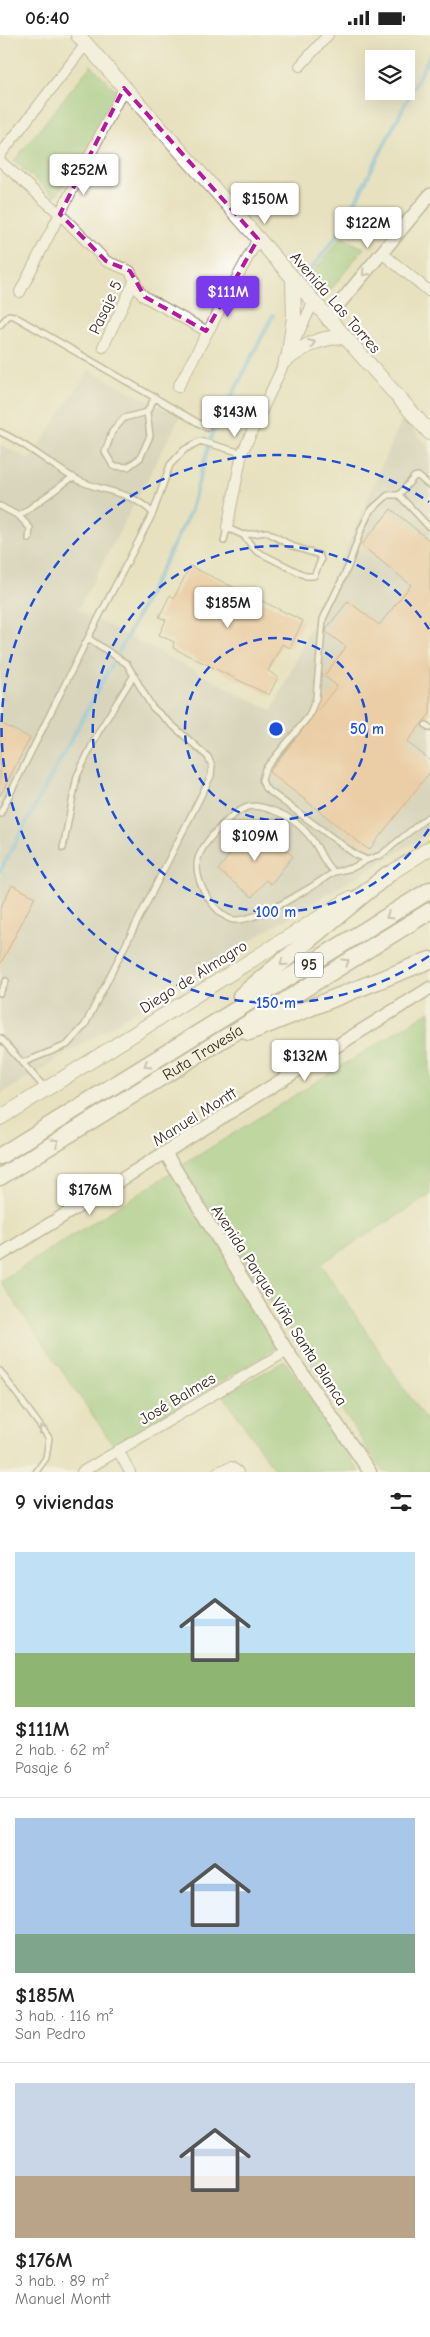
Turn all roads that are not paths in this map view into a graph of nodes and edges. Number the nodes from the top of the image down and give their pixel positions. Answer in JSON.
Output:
{"nodes":[{"id":1,"x":328,"y":35,"type":"edge"},
{"id":2,"x":82,"y":40,"type":"edge"},
{"id":3,"x":300,"y":66,"type":"dead end"},
{"id":4,"x":124,"y":88,"type":"junction"},
{"id":5,"x":0,"y":155,"type":"edge"},
{"id":6,"x":0,"y":161,"type":"edge"},
{"id":7,"x":430,"y":195,"type":"edge"},
{"id":8,"x":60,"y":214,"type":"junction"},
{"id":9,"x":258,"y":239,"type":"junction"},
{"id":10,"x":382,"y":253,"type":"junction"},
{"id":11,"x":135,"y":280,"type":"junction"},
{"id":12,"x":293,"y":280,"type":"junction"},
{"id":13,"x":20,"y":292,"type":"dead end"},
{"id":14,"x":430,"y":292,"type":"edge"},
{"id":15,"x":314,"y":303,"type":"junction"},
{"id":16,"x":328,"y":319,"type":"junction"},
{"id":17,"x":0,"y":325,"type":"edge"},
{"id":18,"x":206,"y":331,"type":"junction"},
{"id":19,"x":343,"y":337,"type":"junction"},
{"id":20,"x":103,"y":347,"type":"dead end"},
{"id":21,"x":287,"y":357,"type":"junction"},
{"id":22,"x":178,"y":387,"type":"dead end"},
{"id":23,"x":154,"y":397,"type":"junction"},
{"id":24,"x":147,"y":412,"type":"junction"},
{"id":25,"x":207,"y":428,"type":"dead end"},
{"id":26,"x":0,"y":432,"type":"edge"},
{"id":27,"x":430,"y":433,"type":"edge"},
{"id":28,"x":238,"y":451,"type":"junction"},
{"id":29,"x":73,"y":477,"type":"junction"},
{"id":30,"x":430,"y":485,"type":"edge"},
{"id":31,"x":399,"y":495,"type":"junction"},
{"id":32,"x":0,"y":506,"type":"edge"},
{"id":33,"x":153,"y":513,"type":"junction"},
{"id":34,"x":19,"y":516,"type":"junction"},
{"id":35,"x":227,"y":528,"type":"junction"},
{"id":36,"x":430,"y":528,"type":"edge"},
{"id":37,"x":243,"y":535,"type":"junction"},
{"id":38,"x":28,"y":539,"type":"dead end"},
{"id":39,"x":224,"y":541,"type":"dead end"},
{"id":40,"x":88,"y":638,"type":"junction"},
{"id":41,"x":134,"y":675,"type":"junction"},
{"id":42,"x":0,"y":814,"type":"edge"},
{"id":43,"x":430,"y":815,"type":"edge"},
{"id":44,"x":63,"y":848,"type":"dead end"},
{"id":45,"x":430,"y":849,"type":"edge"},
{"id":46,"x":367,"y":860,"type":"junction"},
{"id":47,"x":334,"y":872,"type":"junction"},
{"id":48,"x":387,"y":875,"type":"junction"},
{"id":49,"x":430,"y":890,"type":"edge"},
{"id":50,"x":430,"y":911,"type":"edge"},
{"id":51,"x":430,"y":960,"type":"edge"},
{"id":52,"x":6,"y":981,"type":"dead end"},
{"id":53,"x":430,"y":988,"type":"edge"},
{"id":54,"x":0,"y":993,"type":"edge"},
{"id":55,"x":0,"y":1038,"type":"edge"},
{"id":56,"x":188,"y":1039,"type":"junction"},
{"id":57,"x":201,"y":1052,"type":"junction"},
{"id":58,"x":22,"y":1063,"type":"junction"},
{"id":59,"x":46,"y":1089,"type":"junction"},
{"id":60,"x":0,"y":1118,"type":"edge"},
{"id":61,"x":166,"y":1154,"type":"junction"},
{"id":62,"x":0,"y":1156,"type":"edge"},
{"id":63,"x":0,"y":1177,"type":"edge"},
{"id":64,"x":0,"y":1255,"type":"edge"},
{"id":65,"x":287,"y":1351,"type":"junction"},
{"id":66,"x":0,"y":1371,"type":"edge"},
{"id":67,"x":118,"y":1450,"type":"junction"},
{"id":68,"x":36,"y":1472,"type":"edge"},
{"id":69,"x":82,"y":1472,"type":"edge"},
{"id":70,"x":130,"y":1472,"type":"edge"},
{"id":71,"x":218,"y":1472,"type":"edge"},
{"id":72,"x":238,"y":1472,"type":"edge"},
{"id":73,"x":370,"y":1472,"type":"edge"}],
"edges":[{"from":1,"to":3,"type":"street"},
{"from":2,"to":4,"type":"main road","name":"Avenida Las Torres"},
{"from":2,"to":5,"type":"street"},
{"from":4,"to":8,"type":"street"},
{"from":4,"to":9,"type":"main road","name":"Avenida Las Torres"},
{"from":6,"to":8,"type":"street"},
{"from":7,"to":10,"type":"street"},
{"from":8,"to":11,"type":"street"},
{"from":8,"to":13,"type":"street"},
{"from":9,"to":12,"type":"main road","name":"Avenida Las Torres"},
{"from":9,"to":18,"type":"street"},
{"from":10,"to":14,"type":"street"},
{"from":10,"to":16,"type":"street","one_way":true},
{"from":11,"to":18,"type":"street"},
{"from":11,"to":20,"type":"street","name":"Pasaje 5"},
{"from":12,"to":15,"type":"main road","name":"Avenida Las Torres"},
{"from":12,"to":21,"type":"main road"},
{"from":15,"to":16,"type":"main road","name":"Avenida Las Torres"},
{"from":15,"to":21,"type":"street"},
{"from":16,"to":19,"type":"main road","name":"Avenida Las Torres"},
{"from":17,"to":23,"type":"lane"},
{"from":18,"to":22,"type":"street"},
{"from":21,"to":19,"type":"main road","one_way":true},
{"from":19,"to":27,"type":"main road","name":"Avenida Las Torres"},
{"from":21,"to":28,"type":"street"},
{"from":23,"to":24,"type":"lane"},
{"from":23,"to":25,"type":"lane"},
{"from":24,"to":24,"type":"lane"},
{"from":26,"to":29,"type":"lane"},
{"from":28,"to":33,"type":"lane"},
{"from":28,"to":35,"type":"street"},
{"from":29,"to":33,"type":"lane"},
{"from":29,"to":34,"type":"lane"},
{"from":30,"to":31,"type":"lane"},
{"from":31,"to":36,"type":"lane"},
{"from":31,"to":46,"type":"lane"},
{"from":32,"to":34,"type":"lane"},
{"from":33,"to":40,"type":"lane"},
{"from":34,"to":38,"type":"lane"},
{"from":35,"to":37,"type":"lane"},
{"from":35,"to":39,"type":"lane"},
{"from":37,"to":37,"type":"lane"},
{"from":40,"to":41,"type":"lane"},
{"from":40,"to":42,"type":"lane"},
{"from":41,"to":44,"type":"lane"},
{"from":41,"to":58,"type":"lane"},
{"from":43,"to":46,"type":"lane"},
{"from":45,"to":48,"type":"main road","name":"Diego de Almagro"},
{"from":46,"to":47,"type":"lane"},
{"from":47,"to":47,"type":"lane"},
{"from":48,"to":56,"type":"highway","one_way":true},
{"from":48,"to":59,"type":"main road","name":"Diego de Almagro"},
{"from":49,"to":56,"type":"highway","name":"Ruta Travesía","number":"95","one_way":true},
{"from":57,"to":50,"type":"highway","name":"Ruta Travesía","number":"95","one_way":true},
{"from":51,"to":57,"type":"highway"},
{"from":52,"to":54,"type":"lane"},
{"from":53,"to":61,"type":"street","name":"Manuel Montt"},
{"from":55,"to":58,"type":"lane"},
{"from":56,"to":62,"type":"highway","name":"Ruta Travesía","number":"95","one_way":true},
{"from":63,"to":57,"type":"highway","name":"Ruta Travesía","number":"95","one_way":true},
{"from":58,"to":59,"type":"lane"},
{"from":59,"to":60,"type":"main road","name":"Diego de Almagro"},
{"from":61,"to":64,"type":"street","name":"Manuel Montt"},
{"from":61,"to":65,"type":"street","name":"Avenida Parque Viña Santa Blanca"},
{"from":65,"to":67,"type":"street","name":"José Balmes"},
{"from":65,"to":73,"type":"street","name":"Avenida Parque Viña Santa Blanca"},
{"from":68,"to":66,"type":"lane","one_way":true},
{"from":67,"to":69,"type":"street","name":"José Balmes"},
{"from":67,"to":70,"type":"street"},
{"from":71,"to":72,"type":"street"}]}
